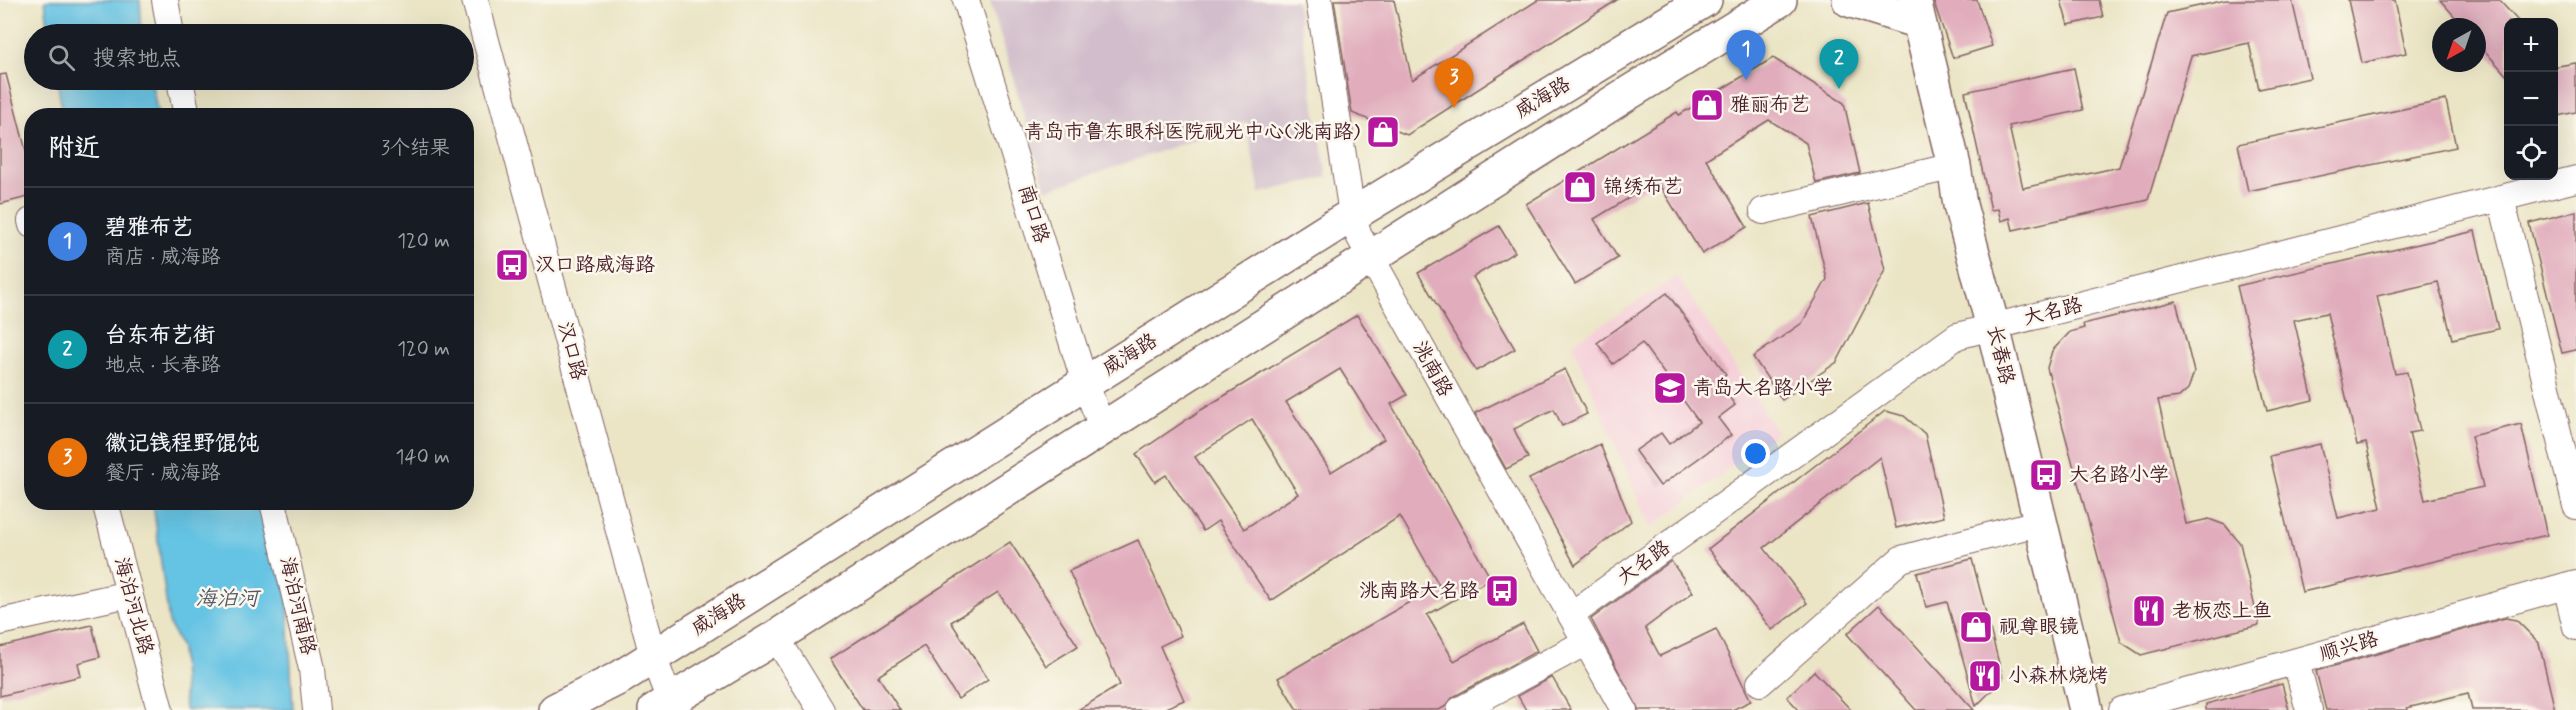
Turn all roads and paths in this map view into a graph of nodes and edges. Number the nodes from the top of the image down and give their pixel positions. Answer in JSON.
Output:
{"nodes":[{"id":1,"x":165,"y":0,"type":"edge"},
{"id":2,"x":475,"y":0,"type":"edge"},
{"id":3,"x":966,"y":0,"type":"edge"},
{"id":4,"x":1319,"y":0,"type":"edge"},
{"id":5,"x":1706,"y":0,"type":"edge"},
{"id":6,"x":1780,"y":0,"type":"edge"},
{"id":7,"x":1849,"y":0,"type":"edge"},
{"id":8,"x":1917,"y":11,"type":"edge"},
{"id":9,"x":169,"y":24,"type":"edge"},
{"id":10,"x":182,"y":90,"type":"edge"},
{"id":11,"x":185,"y":108,"type":"edge"},
{"id":12,"x":1954,"y":166,"type":"junction"},
{"id":13,"x":2576,"y":179,"type":"edge"},
{"id":14,"x":2501,"y":198,"type":"junction"},
{"id":15,"x":1763,"y":211,"type":"dead end"},
{"id":16,"x":1352,"y":214,"type":"junction"},
{"id":17,"x":1371,"y":259,"type":"junction"},
{"id":18,"x":1993,"y":327,"type":"junction"},
{"id":19,"x":1085,"y":383,"type":"junction"},
{"id":20,"x":1102,"y":427,"type":"junction"},
{"id":21,"x":2576,"y":506,"type":"edge"},
{"id":22,"x":107,"y":510,"type":"edge"},
{"id":23,"x":275,"y":510,"type":"edge"},
{"id":24,"x":2041,"y":522,"type":"junction"},
{"id":25,"x":2571,"y":585,"type":"edge"},
{"id":26,"x":129,"y":594,"type":"junction"},
{"id":27,"x":1571,"y":615,"type":"junction"},
{"id":28,"x":0,"y":622,"type":"edge"},
{"id":29,"x":2576,"y":627,"type":"edge"},
{"id":30,"x":776,"y":637,"type":"junction"},
{"id":31,"x":1586,"y":642,"type":"junction"},
{"id":32,"x":653,"y":657,"type":"junction"},
{"id":33,"x":2296,"y":662,"type":"junction"},
{"id":34,"x":1760,"y":683,"type":"dead end"},
{"id":35,"x":663,"y":706,"type":"edge"},
{"id":36,"x":160,"y":710,"type":"edge"},
{"id":37,"x":316,"y":710,"type":"edge"},
{"id":38,"x":555,"y":710,"type":"edge"},
{"id":39,"x":821,"y":710,"type":"edge"},
{"id":40,"x":1460,"y":710,"type":"edge"},
{"id":41,"x":1624,"y":710,"type":"edge"},
{"id":42,"x":2086,"y":710,"type":"edge"},
{"id":43,"x":2122,"y":710,"type":"edge"},
{"id":44,"x":2309,"y":710,"type":"edge"}],
"edges":[{"from":1,"to":9,"type":"street"},
{"from":2,"to":32,"type":"street","name":"汉口路"},
{"from":3,"to":19,"type":"street","name":"南口路"},
{"from":4,"to":16,"type":"street","name":"洮南路"},
{"from":5,"to":16,"type":"main road","name":"威海路"},
{"from":6,"to":17,"type":"main road","name":"威海路"},
{"from":7,"to":8,"type":"main road"},
{"from":8,"to":12,"type":"main road","name":"长春路"},
{"from":10,"to":11,"type":"street"},
{"from":12,"to":15,"type":"street"},
{"from":12,"to":18,"type":"main road","name":"长春路"},
{"from":13,"to":14,"type":"street","name":"大名路"},
{"from":14,"to":18,"type":"street","name":"大名路"},
{"from":14,"to":21,"type":"street"},
{"from":16,"to":17,"type":"street","name":"洮南路"},
{"from":16,"to":19,"type":"main road","name":"威海路"},
{"from":17,"to":20,"type":"main road","name":"威海路"},
{"from":17,"to":27,"type":"street","name":"洮南路"},
{"from":18,"to":24,"type":"main road","name":"长春路"},
{"from":18,"to":27,"type":"street","name":"大名路"},
{"from":19,"to":20,"type":"street","name":"南口路"},
{"from":19,"to":32,"type":"main road","name":"威海路"},
{"from":20,"to":30,"type":"main road","name":"威海路"},
{"from":22,"to":26,"type":"street","name":"海泊河北路"},
{"from":23,"to":37,"type":"street","name":"海泊河南路"},
{"from":24,"to":34,"type":"street"},
{"from":24,"to":42,"type":"main road","name":"长春路"},
{"from":25,"to":29,"type":"street"},
{"from":25,"to":33,"type":"street","name":"顺兴路"},
{"from":26,"to":28,"type":"street"},
{"from":26,"to":36,"type":"street","name":"海泊河北路"},
{"from":27,"to":31,"type":"street","name":"洮南路"},
{"from":30,"to":35,"type":"main road","name":"威海路"},
{"from":30,"to":39,"type":"street"},
{"from":31,"to":40,"type":"street"},
{"from":31,"to":41,"type":"street","name":"洮南路"},
{"from":32,"to":35,"type":"street","name":"汉口路"},
{"from":32,"to":38,"type":"main road","name":"威海路"},
{"from":33,"to":43,"type":"street","name":"顺兴路"},
{"from":33,"to":44,"type":"street"}]}
